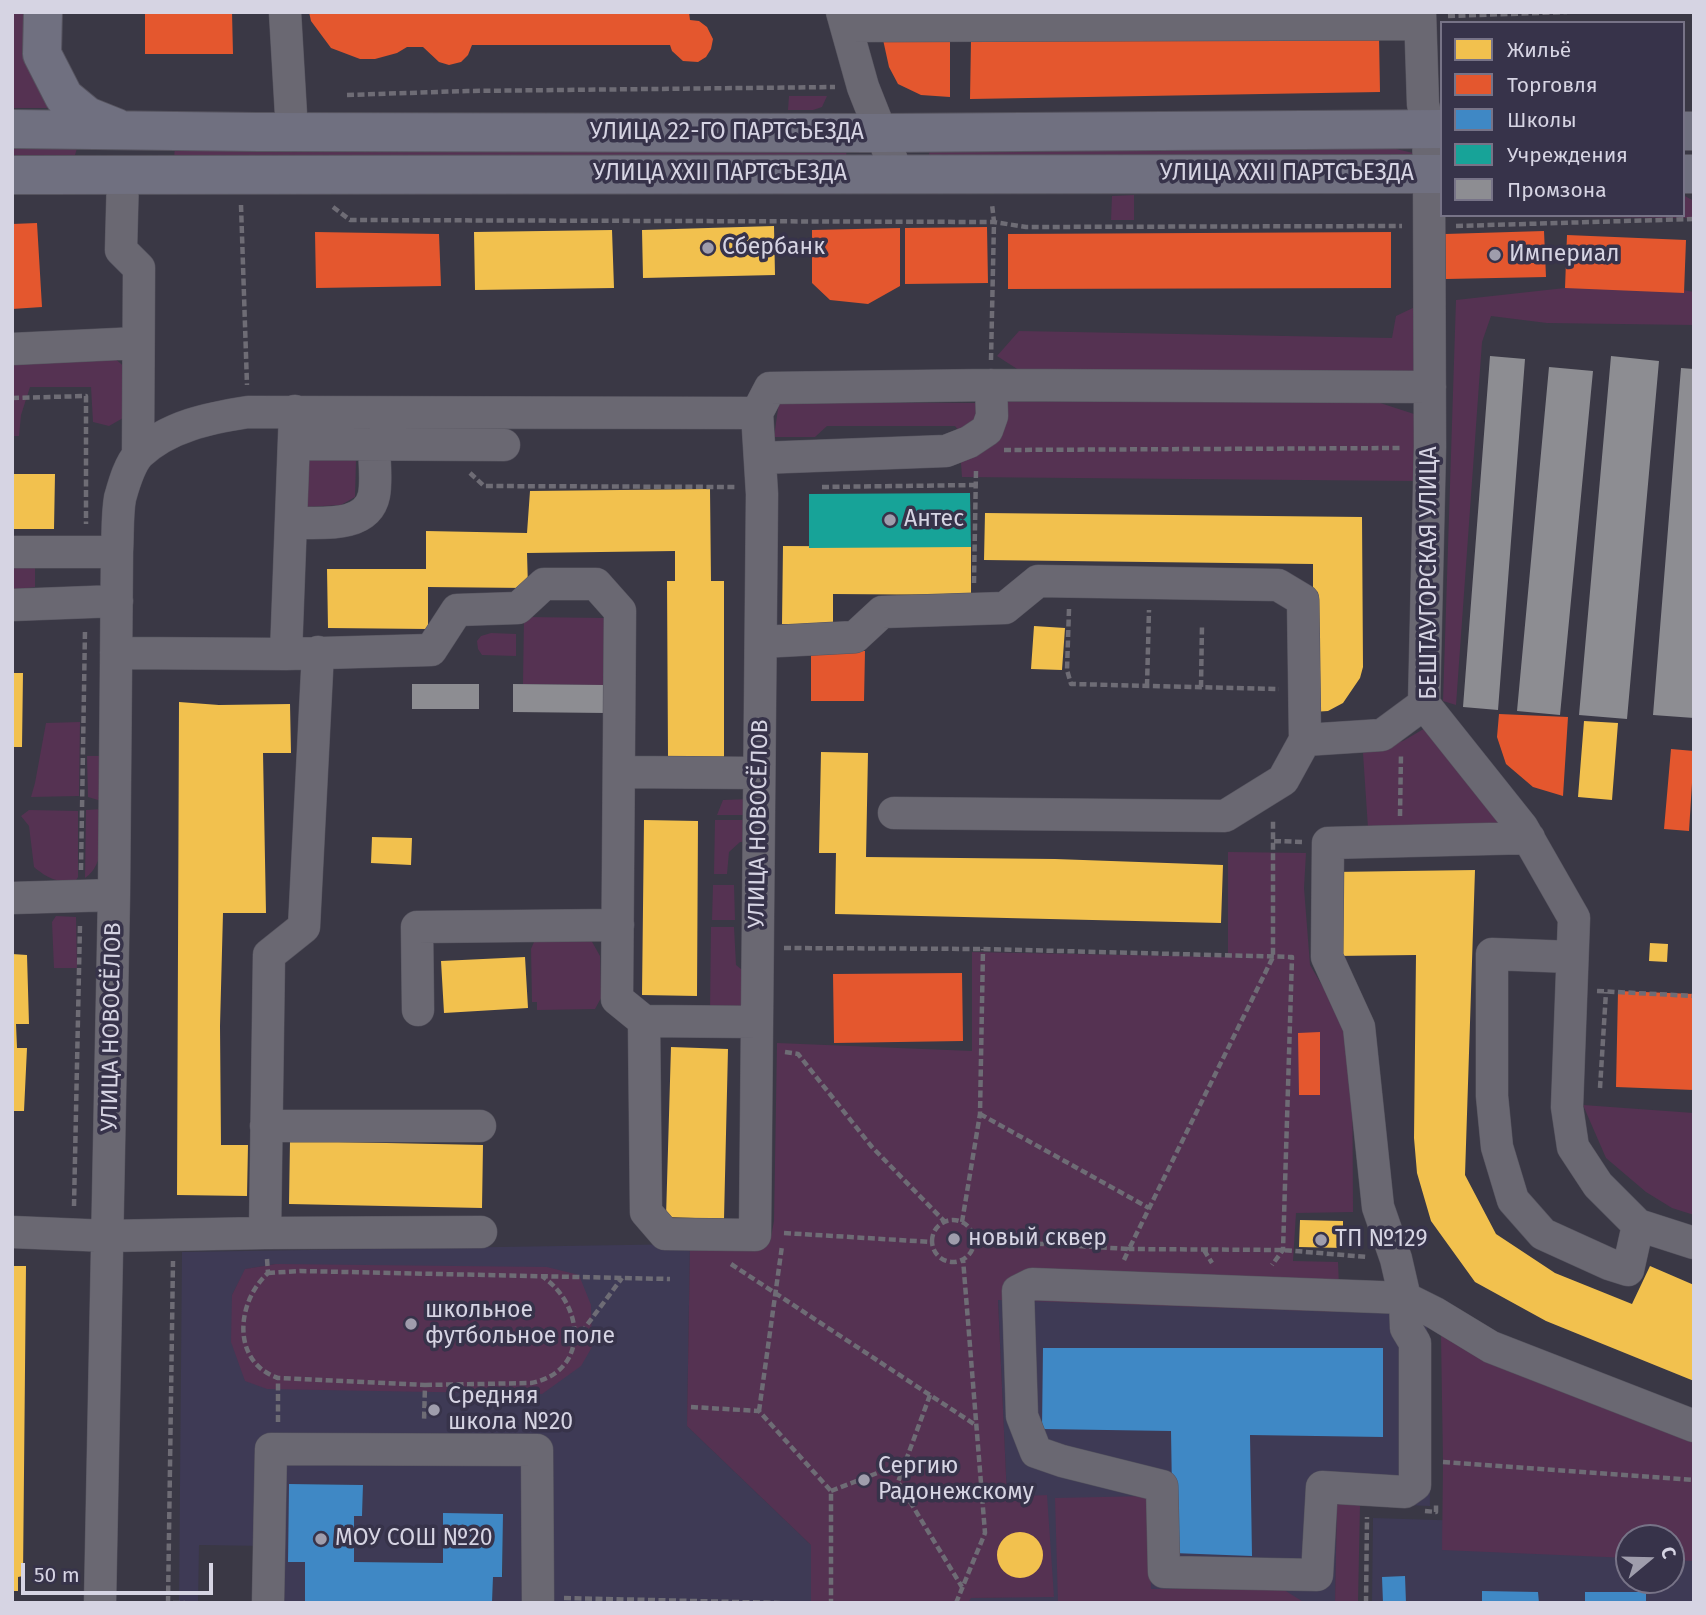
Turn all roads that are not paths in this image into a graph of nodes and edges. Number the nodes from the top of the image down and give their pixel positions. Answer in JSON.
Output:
{"nodes":[{"id":1,"x":43,"y":12,"type":"edge"},
{"id":2,"x":285,"y":12,"type":"edge"},
{"id":3,"x":1420,"y":18,"type":"edge"},
{"id":4,"x":844,"y":19,"type":"edge"},
{"id":5,"x":12,"y":129,"type":"edge"},
{"id":6,"x":1435,"y":129,"type":"edge"},
{"id":7,"x":122,"y":130,"type":"junction"},
{"id":8,"x":292,"y":132,"type":"junction"},
{"id":9,"x":881,"y":133,"type":"junction"},
{"id":10,"x":897,"y":173,"type":"junction"},
{"id":11,"x":1435,"y":174,"type":"edge"},
{"id":12,"x":12,"y":175,"type":"edge"},
{"id":13,"x":123,"y":175,"type":"junction"},
{"id":14,"x":138,"y":343,"type":"junction"},
{"id":15,"x":12,"y":349,"type":"edge"},
{"id":16,"x":991,"y":385,"type":"junction"},
{"id":17,"x":1430,"y":387,"type":"junction"},
{"id":18,"x":295,"y":411,"type":"junction"},
{"id":19,"x":757,"y":413,"type":"junction"},
{"id":20,"x":293,"y":444,"type":"junction"},
{"id":21,"x":374,"y":444,"type":"junction"},
{"id":22,"x":504,"y":445,"type":"dead end"},
{"id":23,"x":138,"y":455,"type":"junction"},
{"id":24,"x":761,"y":472,"type":"junction"},
{"id":25,"x":291,"y":523,"type":"junction"},
{"id":26,"x":12,"y":552,"type":"edge"},
{"id":27,"x":102,"y":552,"type":"junction"},
{"id":28,"x":117,"y":601,"type":"junction"},
{"id":29,"x":12,"y":605,"type":"edge"},
{"id":30,"x":761,"y":642,"type":"junction"},
{"id":31,"x":318,"y":652,"type":"junction"},
{"id":32,"x":116,"y":653,"type":"junction"},
{"id":33,"x":286,"y":654,"type":"junction"},
{"id":34,"x":1424,"y":704,"type":"junction"},
{"id":35,"x":1305,"y":740,"type":"junction"},
{"id":36,"x":620,"y":772,"type":"junction"},
{"id":37,"x":760,"y":773,"type":"junction"},
{"id":38,"x":894,"y":813,"type":"dead end"},
{"id":39,"x":1529,"y":838,"type":"junction"},
{"id":40,"x":114,"y":895,"type":"junction"},
{"id":41,"x":12,"y":898,"type":"edge"},
{"id":42,"x":618,"y":925,"type":"junction"},
{"id":43,"x":1572,"y":957,"type":"junction"},
{"id":44,"x":418,"y":1010,"type":"dead end"},
{"id":45,"x":644,"y":1021,"type":"junction"},
{"id":46,"x":757,"y":1022,"type":"junction"},
{"id":47,"x":267,"y":1126,"type":"junction"},
{"id":48,"x":480,"y":1126,"type":"dead end"},
{"id":49,"x":1638,"y":1225,"type":"junction"},
{"id":50,"x":12,"y":1232,"type":"edge"},
{"id":51,"x":481,"y":1232,"type":"dead end"},
{"id":52,"x":265,"y":1233,"type":"junction"},
{"id":53,"x":108,"y":1236,"type":"junction"},
{"id":54,"x":1694,"y":1243,"type":"edge"},
{"id":55,"x":1405,"y":1298,"type":"junction"},
{"id":56,"x":1694,"y":1426,"type":"edge"},
{"id":57,"x":1316,"y":1589,"type":"edge"},
{"id":58,"x":538,"y":1600,"type":"edge"},
{"id":59,"x":100,"y":1603,"type":"edge"},
{"id":60,"x":268,"y":1603,"type":"edge"}],
"edges":[{"from":1,"to":7,"type":"main road"},
{"from":2,"to":8,"type":"street"},
{"from":3,"to":4,"type":"street"},
{"from":3,"to":6,"type":"street","name":"БЕШТАУГОРСКАЯ УЛИЦА"},
{"from":4,"to":9,"type":"street"},
{"from":5,"to":7,"type":"main road","name":"УЛИЦА 22-ГО ПАРТСЪЕЗДА"},
{"from":6,"to":9,"type":"main road","name":"УЛИЦА 22-ГО ПАРТСЪЕЗДА"},
{"from":6,"to":11,"type":"street","name":"БЕШТАУГОРСКАЯ УЛИЦА"},
{"from":7,"to":8,"type":"main road","name":"УЛИЦА 22-ГО ПАРТСЪЕЗДА"},
{"from":7,"to":13,"type":"main road"},
{"from":8,"to":9,"type":"main road","name":"УЛИЦА 22-ГО ПАРТСЪЕЗДА"},
{"from":9,"to":10,"type":"street"},
{"from":10,"to":11,"type":"main road","name":"УЛИЦА XXII ПАРТСЪЕЗДА"},
{"from":10,"to":13,"type":"main road","name":"УЛИЦА XXII ПАРТСЪЕЗДА"},
{"from":11,"to":17,"type":"street","name":"БЕШТАУГОРСКАЯ УЛИЦА"},
{"from":12,"to":13,"type":"main road","name":"УЛИЦА XXII ПАРТСЪЕЗДА"},
{"from":13,"to":14,"type":"street"},
{"from":14,"to":15,"type":"street"},
{"from":14,"to":23,"type":"street"},
{"from":16,"to":17,"type":"street"},
{"from":16,"to":19,"type":"street"},
{"from":16,"to":24,"type":"street"},
{"from":17,"to":34,"type":"street","name":"БЕШТАУГОРСКАЯ УЛИЦА"},
{"from":18,"to":19,"type":"street"},
{"from":18,"to":20,"type":"street"},
{"from":18,"to":23,"type":"street"},
{"from":19,"to":24,"type":"street","name":"УЛИЦА НОВОСЁЛОВ"},
{"from":20,"to":21,"type":"street"},
{"from":20,"to":25,"type":"street"},
{"from":21,"to":22,"type":"street"},
{"from":21,"to":25,"type":"street"},
{"from":23,"to":27,"type":"street","name":"УЛИЦА НОВОСЁЛОВ"},
{"from":24,"to":30,"type":"street","name":"УЛИЦА НОВОСЁЛОВ"},
{"from":25,"to":33,"type":"street"},
{"from":26,"to":27,"type":"street"},
{"from":27,"to":28,"type":"street","name":"УЛИЦА НОВОСЁЛОВ"},
{"from":28,"to":29,"type":"street"},
{"from":28,"to":32,"type":"street","name":"УЛИЦА НОВОСЁЛОВ"},
{"from":30,"to":35,"type":"street"},
{"from":30,"to":37,"type":"street","name":"УЛИЦА НОВОСЁЛОВ"},
{"from":31,"to":33,"type":"street"},
{"from":31,"to":36,"type":"street"},
{"from":31,"to":47,"type":"street"},
{"from":32,"to":33,"type":"street"},
{"from":32,"to":40,"type":"street","name":"УЛИЦА НОВОСЁЛОВ"},
{"from":34,"to":35,"type":"street"},
{"from":34,"to":39,"type":"street","name":"БЕШТАУГОРСКАЯ УЛИЦА"},
{"from":35,"to":38,"type":"street"},
{"from":36,"to":37,"type":"street"},
{"from":36,"to":42,"type":"street"},
{"from":37,"to":46,"type":"street","name":"УЛИЦА НОВОСЁЛОВ"},
{"from":39,"to":43,"type":"street","name":"БЕШТАУГОРСКАЯ УЛИЦА"},
{"from":39,"to":55,"type":"street"},
{"from":40,"to":41,"type":"street"},
{"from":40,"to":53,"type":"street","name":"УЛИЦА НОВОСЁЛОВ"},
{"from":42,"to":44,"type":"street"},
{"from":42,"to":45,"type":"street"},
{"from":43,"to":49,"type":"street","name":"БЕШТАУГОРСКАЯ УЛИЦА"},
{"from":43,"to":49,"type":"street"},
{"from":45,"to":46,"type":"street"},
{"from":45,"to":46,"type":"street","name":"УЛИЦА НОВОСЁЛОВ"},
{"from":47,"to":48,"type":"street"},
{"from":47,"to":52,"type":"street"},
{"from":49,"to":54,"type":"street","name":"БЕШТАУГОРСКАЯ УЛИЦА"},
{"from":50,"to":53,"type":"street"},
{"from":51,"to":52,"type":"street"},
{"from":52,"to":53,"type":"street"},
{"from":53,"to":59,"type":"street","name":"УЛИЦА НОВОСЁЛОВ"},
{"from":55,"to":56,"type":"street"},
{"from":55,"to":57,"type":"street"},
{"from":55,"to":57,"type":"street"},
{"from":58,"to":60,"type":"street"}]}
